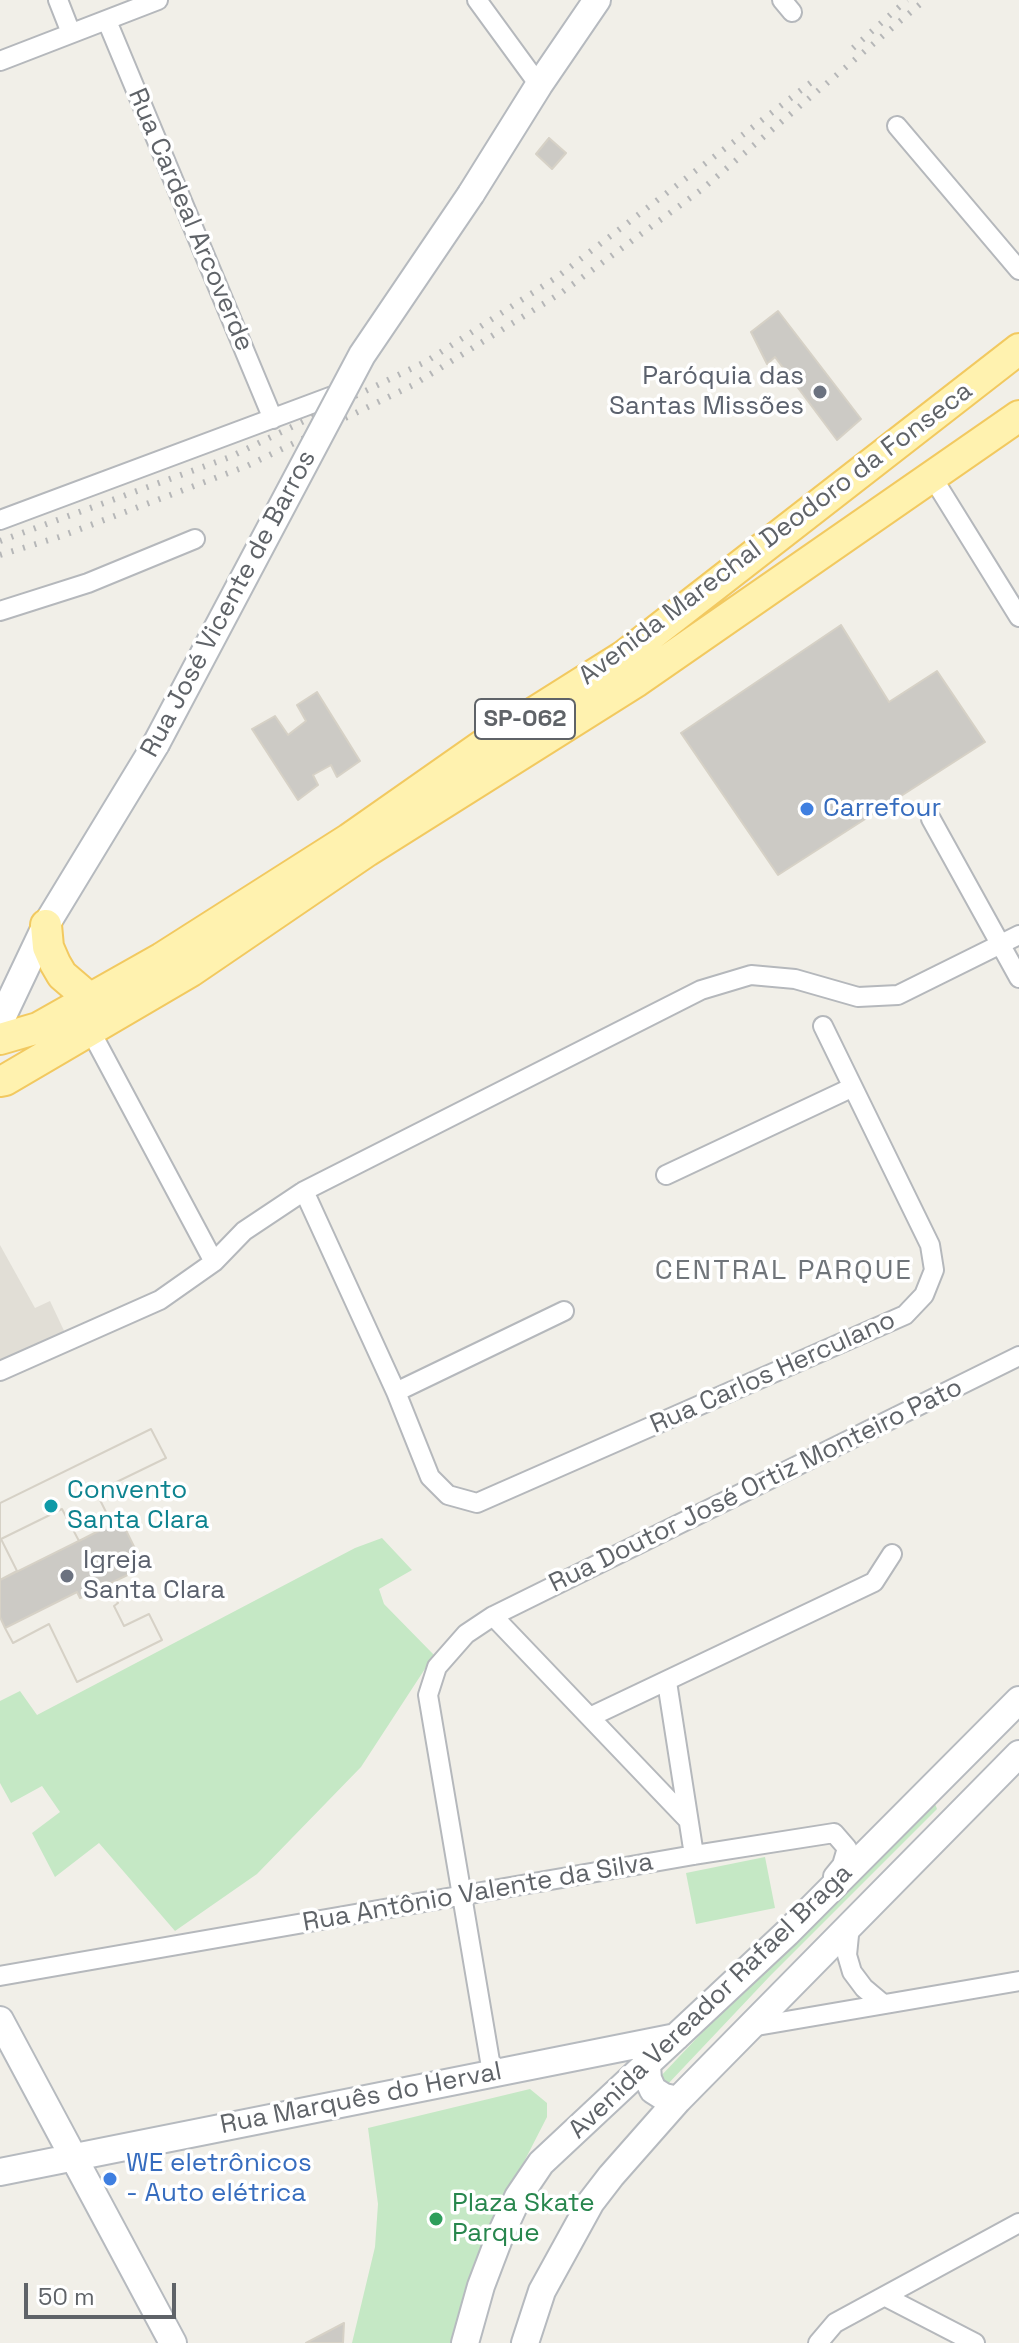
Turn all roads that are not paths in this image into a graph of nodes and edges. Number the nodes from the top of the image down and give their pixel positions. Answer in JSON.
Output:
{"nodes":[{"id":1,"x":58,"y":0,"type":"edge"},
{"id":2,"x":477,"y":0,"type":"edge"},
{"id":3,"x":597,"y":0,"type":"edge"},
{"id":4,"x":154,"y":1,"type":"edge"},
{"id":5,"x":107,"y":21,"type":"junction"},
{"id":6,"x":71,"y":33,"type":"junction"},
{"id":7,"x":0,"y":61,"type":"edge"},
{"id":8,"x":539,"y":85,"type":"junction"},
{"id":9,"x":897,"y":126,"type":"dead end"},
{"id":10,"x":1019,"y":270,"type":"edge"},
{"id":11,"x":1019,"y":349,"type":"edge"},
{"id":12,"x":359,"y":386,"type":"dead end"},
{"id":13,"x":1019,"y":416,"type":"edge"},
{"id":14,"x":273,"y":419,"type":"junction"},
{"id":15,"x":931,"y":475,"type":"junction"},
{"id":16,"x":0,"y":520,"type":"edge"},
{"id":17,"x":800,"y":520,"type":"junction"},
{"id":18,"x":195,"y":539,"type":"dead end"},
{"id":19,"x":803,"y":565,"type":"junction"},
{"id":20,"x":0,"y":611,"type":"edge"},
{"id":21,"x":1019,"y":617,"type":"edge"},
{"id":22,"x":931,"y":819,"type":"dead end"},
{"id":23,"x":46,"y":925,"type":"junction"},
{"id":24,"x":1019,"y":935,"type":"edge"},
{"id":25,"x":1000,"y":944,"type":"junction"},
{"id":26,"x":1019,"y":978,"type":"edge"},
{"id":27,"x":90,"y":999,"type":"junction"},
{"id":28,"x":0,"y":1022,"type":"edge"},
{"id":29,"x":823,"y":1026,"type":"dead end"},
{"id":30,"x":90,"y":1030,"type":"junction"},
{"id":31,"x":0,"y":1039,"type":"edge"},
{"id":32,"x":0,"y":1081,"type":"edge"},
{"id":33,"x":851,"y":1088,"type":"junction"},
{"id":34,"x":666,"y":1175,"type":"dead end"},
{"id":35,"x":304,"y":1191,"type":"junction"},
{"id":36,"x":214,"y":1262,"type":"junction"},
{"id":37,"x":564,"y":1311,"type":"dead end"},
{"id":38,"x":1019,"y":1356,"type":"edge"},
{"id":39,"x":0,"y":1371,"type":"edge"},
{"id":40,"x":396,"y":1392,"type":"junction"},
{"id":41,"x":892,"y":1554,"type":"dead end"},
{"id":42,"x":493,"y":1616,"type":"junction"},
{"id":43,"x":667,"y":1682,"type":"junction"},
{"id":44,"x":1019,"y":1700,"type":"edge"},
{"id":45,"x":590,"y":1717,"type":"junction"},
{"id":46,"x":1019,"y":1754,"type":"edge"},
{"id":47,"x":688,"y":1820,"type":"junction"},
{"id":48,"x":694,"y":1855,"type":"junction"},
{"id":49,"x":462,"y":1896,"type":"junction"},
{"id":50,"x":850,"y":1924,"type":"junction"},
{"id":51,"x":787,"y":1933,"type":"junction"},
{"id":52,"x":0,"y":1976,"type":"edge"},
{"id":53,"x":1019,"y":1981,"type":"edge"},
{"id":54,"x":883,"y":2004,"type":"junction"},
{"id":55,"x":0,"y":2020,"type":"edge"},
{"id":56,"x":751,"y":2027,"type":"junction"},
{"id":57,"x":676,"y":2037,"type":"junction"},
{"id":58,"x":647,"y":2066,"type":"junction"},
{"id":59,"x":492,"y":2073,"type":"junction"},
{"id":60,"x":678,"y":2100,"type":"junction"},
{"id":61,"x":72,"y":2157,"type":"junction"},
{"id":62,"x":0,"y":2172,"type":"edge"},
{"id":63,"x":1019,"y":2223,"type":"edge"},
{"id":64,"x":886,"y":2297,"type":"junction"},
{"id":65,"x":173,"y":2343,"type":"edge"},
{"id":66,"x":465,"y":2343,"type":"edge"},
{"id":67,"x":525,"y":2343,"type":"edge"},
{"id":68,"x":818,"y":2343,"type":"edge"},
{"id":69,"x":975,"y":2343,"type":"edge"}],
"edges":[{"from":1,"to":6,"type":"street"},
{"from":2,"to":8,"type":"street"},
{"from":3,"to":8,"type":"main road","name":"Rua José Vicente de Barros"},
{"from":4,"to":5,"type":"street"},
{"from":5,"to":6,"type":"street"},
{"from":5,"to":14,"type":"street","name":"Rua Cardeal Arcoverde"},
{"from":6,"to":7,"type":"street"},
{"from":8,"to":23,"type":"main road","name":"Rua José Vicente de Barros","bridge":true},
{"from":9,"to":10,"type":"street"},
{"from":11,"to":17,"type":"main road","name":"Avenida Marechal Deodoro da Fonseca","number":"SP-062"},
{"from":12,"to":14,"type":"street"},
{"from":13,"to":15,"type":"main road","name":"Avenida Marechal Deodoro da Fonseca","number":"SP-062"},
{"from":14,"to":16,"type":"street"},
{"from":15,"to":19,"type":"main road","name":"Avenida Marechal Deodoro da Fonseca","number":"SP-062"},
{"from":15,"to":21,"type":"street"},
{"from":17,"to":19,"type":"main road"},
{"from":17,"to":27,"type":"main road","name":"Avenida Marechal Deodoro da Fonseca","number":"SP-062"},
{"from":18,"to":20,"type":"street"},
{"from":19,"to":30,"type":"main road","name":"Avenida Marechal Deodoro da Fonseca","number":"SP-062"},
{"from":22,"to":25,"type":"street"},
{"from":23,"to":27,"type":"main road"},
{"from":23,"to":28,"type":"main road","name":"Rua José Vicente de Barros"},
{"from":24,"to":25,"type":"street"},
{"from":25,"to":26,"type":"street"},
{"from":25,"to":35,"type":"street"},
{"from":27,"to":30,"type":"main road"},
{"from":27,"to":31,"type":"main road","name":"Avenida Marechal Deodoro da Fonseca","number":"SP-062"},
{"from":29,"to":33,"type":"street","name":"Rua Carlos Herculano"},
{"from":30,"to":32,"type":"main road","name":"Avenida Marechal Deodoro da Fonseca","number":"SP-062"},
{"from":30,"to":36,"type":"street"},
{"from":33,"to":34,"type":"street"},
{"from":33,"to":40,"type":"street","name":"Rua Carlos Herculano"},
{"from":35,"to":36,"type":"street"},
{"from":35,"to":40,"type":"street"},
{"from":36,"to":39,"type":"street"},
{"from":37,"to":40,"type":"street"},
{"from":38,"to":42,"type":"street","name":"Rua Doutor José Ortiz Monteiro Pato"},
{"from":41,"to":43,"type":"street"},
{"from":42,"to":45,"type":"street"},
{"from":42,"to":49,"type":"street","name":"Rua Doutor José Ortiz Monteiro Pato"},
{"from":43,"to":45,"type":"street"},
{"from":43,"to":47,"type":"street"},
{"from":44,"to":51,"type":"main road","name":"Avenida Vereador Rafael Braga"},
{"from":45,"to":47,"type":"street"},
{"from":46,"to":50,"type":"main road","name":"Avenida Vereador Rafael Braga"},
{"from":47,"to":48,"type":"street"},
{"from":48,"to":49,"type":"street","name":"Rua Antônio Valente da Silva"},
{"from":48,"to":51,"type":"street","name":"Rua Antônio Valente da Silva"},
{"from":49,"to":52,"type":"street","name":"Rua Antônio Valente da Silva"},
{"from":49,"to":59,"type":"street","name":"Rua Doutor José Ortiz Monteiro Pato"},
{"from":50,"to":54,"type":"street"},
{"from":50,"to":56,"type":"main road","name":"Avenida Vereador Rafael Braga"},
{"from":51,"to":57,"type":"main road","name":"Avenida Vereador Rafael Braga"},
{"from":53,"to":54,"type":"street"},
{"from":54,"to":56,"type":"street"},
{"from":55,"to":61,"type":"main road"},
{"from":56,"to":60,"type":"main road","name":"Avenida Vereador Rafael Braga"},
{"from":57,"to":58,"type":"main road","name":"Avenida Vereador Rafael Braga"},
{"from":57,"to":59,"type":"main road","name":"Rua Marquês do Herval"},
{"from":58,"to":60,"type":"main road"},
{"from":58,"to":66,"type":"main road","name":"Avenida Vereador Rafael Braga"},
{"from":59,"to":61,"type":"main road","name":"Rua Marquês do Herval"},
{"from":60,"to":67,"type":"main road","name":"Avenida Vereador Rafael Braga"},
{"from":61,"to":62,"type":"main road","name":"Rua Marquês do Herval"},
{"from":61,"to":65,"type":"main road"},
{"from":63,"to":64,"type":"street"},
{"from":64,"to":68,"type":"street"},
{"from":64,"to":69,"type":"street"}]}
